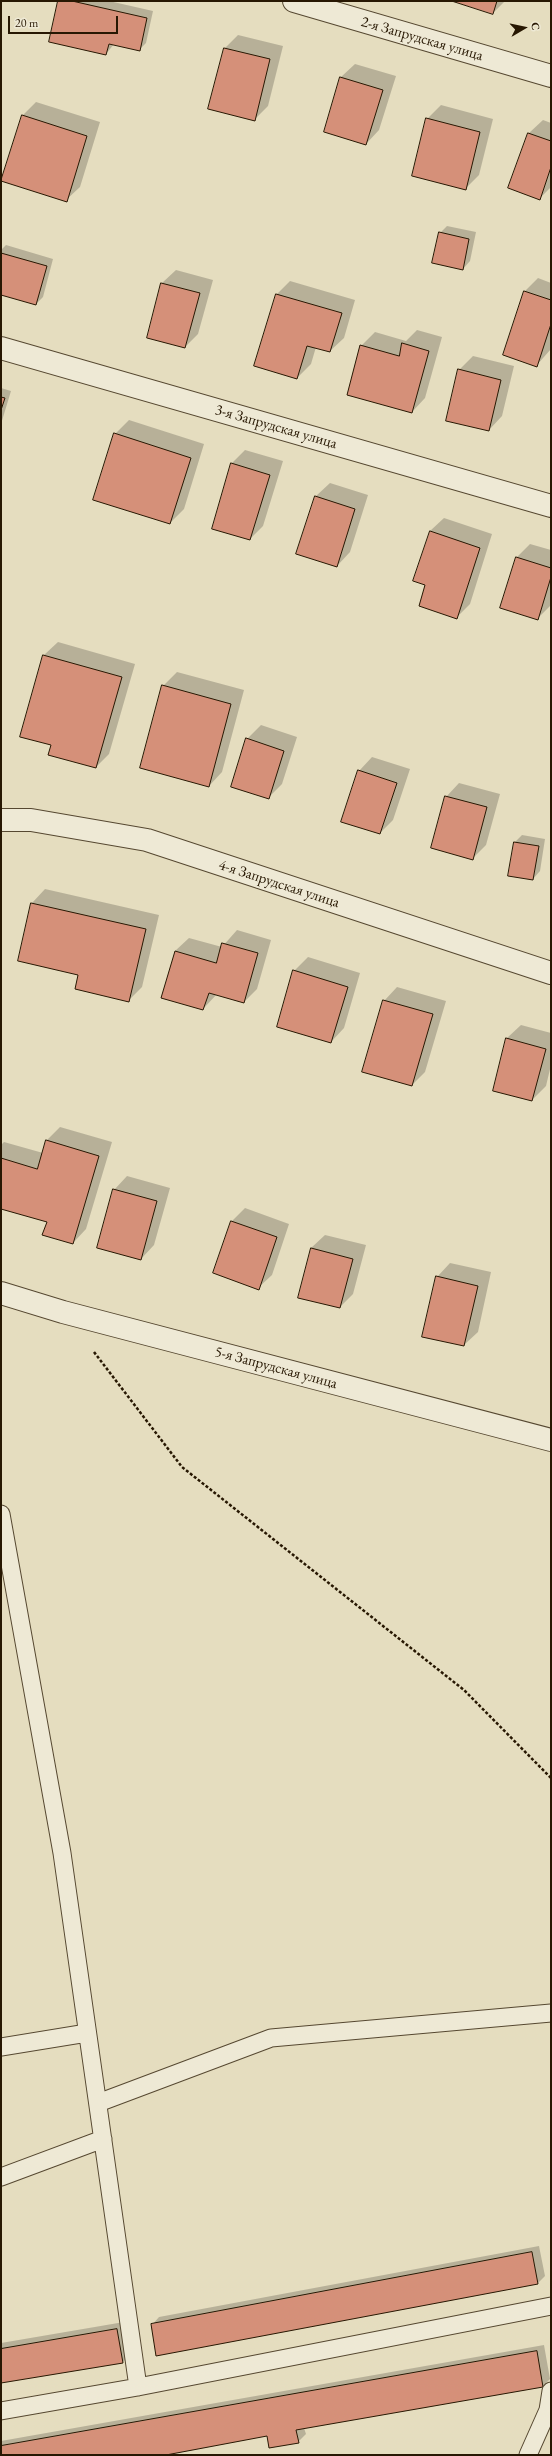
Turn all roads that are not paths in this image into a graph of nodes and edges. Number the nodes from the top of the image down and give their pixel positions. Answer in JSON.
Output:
{"nodes":[{"id":1,"x":294,"y":1,"type":"edge"},
{"id":2,"x":551,"y":76,"type":"edge"},
{"id":3,"x":1,"y":348,"type":"edge"},
{"id":4,"x":551,"y":506,"type":"edge"},
{"id":5,"x":1,"y":820,"type":"edge"},
{"id":6,"x":551,"y":973,"type":"edge"},
{"id":7,"x":1,"y":1293,"type":"edge"},
{"id":8,"x":551,"y":1440,"type":"edge"},
{"id":9,"x":1,"y":1514,"type":"edge"},
{"id":10,"x":551,"y":2013,"type":"edge"},
{"id":11,"x":87,"y":2033,"type":"junction"},
{"id":12,"x":1,"y":2047,"type":"edge"},
{"id":13,"x":98,"y":2103,"type":"junction"},
{"id":14,"x":103,"y":2139,"type":"junction"},
{"id":15,"x":1,"y":2177,"type":"edge"},
{"id":16,"x":551,"y":2306,"type":"edge"},
{"id":17,"x":138,"y":2387,"type":"junction"},
{"id":18,"x":551,"y":2391,"type":"edge"},
{"id":19,"x":1,"y":2411,"type":"edge"},
{"id":20,"x":528,"y":2455,"type":"edge"}],
"edges":[{"from":1,"to":2,"type":"street","name":"2-я Запрудская улица"},
{"from":3,"to":4,"type":"street","name":"3-я Запрудская улица"},
{"from":5,"to":6,"type":"street","name":"4-я Запрудская улица"},
{"from":7,"to":8,"type":"street","name":"5-я Запрудская улица"},
{"from":9,"to":11,"type":"lane"},
{"from":10,"to":13,"type":"lane"},
{"from":11,"to":12,"type":"lane"},
{"from":11,"to":13,"type":"lane"},
{"from":13,"to":14,"type":"lane"},
{"from":14,"to":15,"type":"lane"},
{"from":14,"to":17,"type":"lane"},
{"from":16,"to":17,"type":"lane"},
{"from":17,"to":19,"type":"lane"},
{"from":18,"to":20,"type":"lane"}]}
